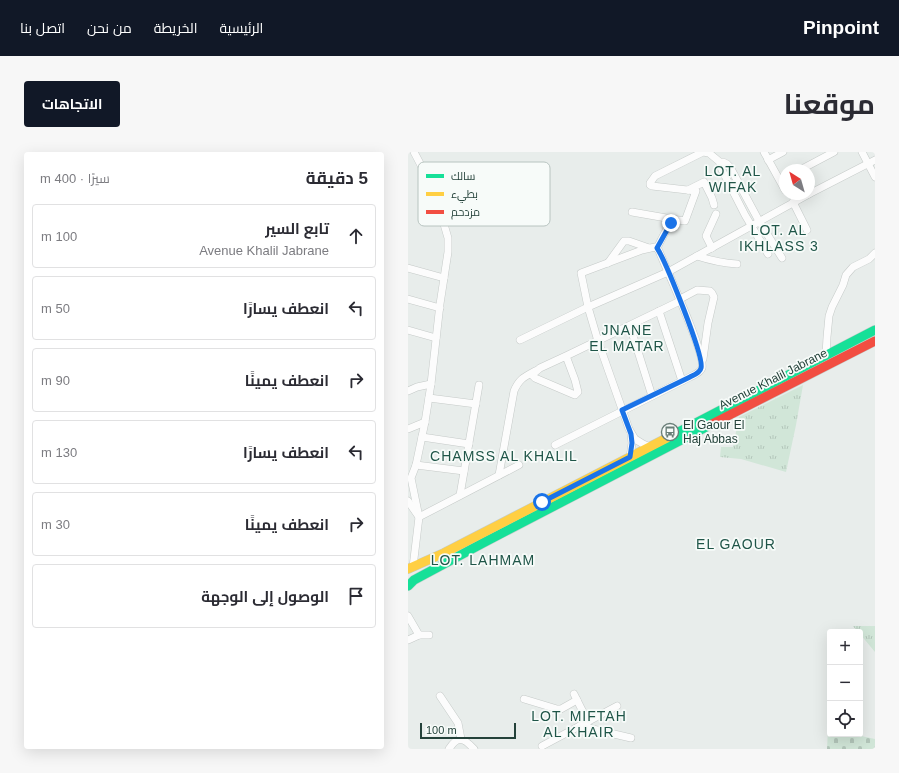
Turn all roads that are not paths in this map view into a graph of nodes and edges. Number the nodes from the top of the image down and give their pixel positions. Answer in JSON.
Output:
{"nodes":[{"id":1,"x":414,"y":152,"type":"edge"},
{"id":2,"x":764,"y":152,"type":"edge"},
{"id":3,"x":783,"y":152,"type":"edge"},
{"id":4,"x":834,"y":152,"type":"edge"},
{"id":5,"x":862,"y":152,"type":"edge"},
{"id":6,"x":768,"y":160,"type":"junction"},
{"id":7,"x":872,"y":161,"type":"edge"},
{"id":8,"x":419,"y":162,"type":"edge"},
{"id":9,"x":721,"y":163,"type":"junction"},
{"id":10,"x":811,"y":164,"type":"edge"},
{"id":11,"x":779,"y":174,"type":"edge"},
{"id":12,"x":875,"y":177,"type":"edge"},
{"id":13,"x":688,"y":190,"type":"junction"},
{"id":14,"x":815,"y":191,"type":"edge"},
{"id":15,"x":790,"y":200,"type":"edge"},
{"id":16,"x":798,"y":200,"type":"edge"},
{"id":17,"x":792,"y":203,"type":"junction"},
{"id":18,"x":714,"y":205,"type":"dead end"},
{"id":19,"x":632,"y":212,"type":"dead end"},
{"id":20,"x":716,"y":214,"type":"dead end"},
{"id":21,"x":672,"y":219,"type":"junction"},
{"id":22,"x":759,"y":221,"type":"junction"},
{"id":23,"x":444,"y":226,"type":"edge"},
{"id":24,"x":751,"y":226,"type":"junction"},
{"id":25,"x":808,"y":230,"type":"dead end"},
{"id":26,"x":653,"y":248,"type":"junction"},
{"id":27,"x":712,"y":248,"type":"junction"},
{"id":28,"x":875,"y":253,"type":"edge"},
{"id":29,"x":768,"y":254,"type":"dead end"},
{"id":30,"x":697,"y":256,"type":"junction"},
{"id":31,"x":782,"y":258,"type":"dead end"},
{"id":32,"x":608,"y":263,"type":"junction"},
{"id":33,"x":737,"y":264,"type":"dead end"},
{"id":34,"x":408,"y":268,"type":"edge"},
{"id":35,"x":668,"y":272,"type":"junction"},
{"id":36,"x":444,"y":278,"type":"junction"},
{"id":37,"x":408,"y":299,"type":"edge"},
{"id":38,"x":680,"y":300,"type":"junction"},
{"id":39,"x":588,"y":307,"type":"junction"},
{"id":40,"x":440,"y":308,"type":"junction"},
{"id":41,"x":659,"y":311,"type":"junction"},
{"id":42,"x":630,"y":326,"type":"junction"},
{"id":43,"x":408,"y":330,"type":"edge"},
{"id":44,"x":875,"y":330,"type":"edge"},
{"id":45,"x":436,"y":338,"type":"junction"},
{"id":46,"x":520,"y":340,"type":"dead end"},
{"id":47,"x":875,"y":340,"type":"edge"},
{"id":48,"x":598,"y":341,"type":"junction"},
{"id":49,"x":566,"y":356,"type":"junction"},
{"id":50,"x":823,"y":361,"type":"junction"},
{"id":51,"x":702,"y":363,"type":"junction"},
{"id":52,"x":536,"y":370,"type":"junction"},
{"id":53,"x":682,"y":381,"type":"junction"},
{"id":54,"x":431,"y":384,"type":"junction"},
{"id":55,"x":408,"y":385,"type":"edge"},
{"id":56,"x":479,"y":386,"type":"dead end"},
{"id":57,"x":417,"y":387,"type":"junction"},
{"id":58,"x":408,"y":390,"type":"edge"},
{"id":59,"x":652,"y":396,"type":"junction"},
{"id":60,"x":429,"y":398,"type":"junction"},
{"id":61,"x":476,"y":404,"type":"junction"},
{"id":62,"x":622,"y":410,"type":"junction"},
{"id":63,"x":425,"y":422,"type":"junction"},
{"id":64,"x":408,"y":429,"type":"edge"},
{"id":65,"x":631,"y":434,"type":"junction"},
{"id":66,"x":422,"y":437,"type":"junction"},
{"id":67,"x":469,"y":444,"type":"junction"},
{"id":68,"x":555,"y":445,"type":"dead end"},
{"id":69,"x":650,"y":447,"type":"junction"},
{"id":70,"x":630,"y":457,"type":"junction"},
{"id":71,"x":416,"y":465,"type":"junction"},
{"id":72,"x":519,"y":465,"type":"dead end"},
{"id":73,"x":464,"y":471,"type":"junction"},
{"id":74,"x":499,"y":475,"type":"junction"},
{"id":75,"x":409,"y":478,"type":"edge"},
{"id":76,"x":460,"y":495,"type":"junction"},
{"id":77,"x":408,"y":501,"type":"edge"},
{"id":78,"x":419,"y":517,"type":"junction"},
{"id":79,"x":410,"y":568,"type":"edge"},
{"id":80,"x":408,"y":586,"type":"edge"},
{"id":81,"x":408,"y":616,"type":"edge"},
{"id":82,"x":429,"y":634,"type":"dead end"},
{"id":83,"x":419,"y":635,"type":"junction"},
{"id":84,"x":408,"y":640,"type":"edge"},
{"id":85,"x":440,"y":696,"type":"dead end"},
{"id":86,"x":524,"y":699,"type":"dead end"},
{"id":87,"x":617,"y":706,"type":"dead end"},
{"id":88,"x":588,"y":722,"type":"junction"},
{"id":89,"x":580,"y":726,"type":"junction"},
{"id":90,"x":631,"y":738,"type":"dead end"},
{"id":91,"x":462,"y":739,"type":"junction"},
{"id":92,"x":540,"y":748,"type":"edge"},
{"id":93,"x":449,"y":749,"type":"edge"},
{"id":94,"x":474,"y":749,"type":"edge"}],
"edges":[{"from":1,"to":8,"type":"street"},
{"from":2,"to":6,"type":"street"},
{"from":3,"to":6,"type":"street"},
{"from":4,"to":10,"type":"street"},
{"from":5,"to":7,"type":"street"},
{"from":6,"to":11,"type":"street"},
{"from":7,"to":12,"type":"street"},
{"from":7,"to":14,"type":"street"},
{"from":9,"to":13,"type":"street"},
{"from":9,"to":22,"type":"street"},
{"from":9,"to":24,"type":"street"},
{"from":13,"to":18,"type":"street"},
{"from":13,"to":21,"type":"street"},
{"from":15,"to":17,"type":"street"},
{"from":16,"to":17,"type":"street"},
{"from":17,"to":22,"type":"street"},
{"from":17,"to":25,"type":"street"},
{"from":19,"to":21,"type":"street"},
{"from":20,"to":27,"type":"street"},
{"from":21,"to":26,"type":"street"},
{"from":22,"to":24,"type":"street"},
{"from":22,"to":31,"type":"street"},
{"from":23,"to":36,"type":"street"},
{"from":24,"to":27,"type":"street"},
{"from":24,"to":29,"type":"street"},
{"from":26,"to":32,"type":"street"},
{"from":26,"to":32,"type":"street"},
{"from":26,"to":35,"type":"street"},
{"from":27,"to":30,"type":"street"},
{"from":28,"to":50,"type":"street"},
{"from":30,"to":33,"type":"street"},
{"from":30,"to":35,"type":"street"},
{"from":32,"to":39,"type":"street"},
{"from":34,"to":36,"type":"street"},
{"from":35,"to":38,"type":"street"},
{"from":35,"to":39,"type":"street"},
{"from":36,"to":40,"type":"street"},
{"from":37,"to":40,"type":"street"},
{"from":38,"to":41,"type":"street"},
{"from":38,"to":51,"type":"street"},
{"from":38,"to":51,"type":"street"},
{"from":39,"to":46,"type":"street"},
{"from":39,"to":48,"type":"street"},
{"from":40,"to":45,"type":"street"},
{"from":41,"to":42,"type":"street"},
{"from":41,"to":53,"type":"street"},
{"from":42,"to":48,"type":"street"},
{"from":42,"to":59,"type":"street"},
{"from":43,"to":45,"type":"street"},
{"from":44,"to":50,"type":"main road","name":"Avenue Khalil Jabrane"},
{"from":45,"to":54,"type":"street"},
{"from":47,"to":50,"type":"main road","name":"Avenue Khalil Jabrane"},
{"from":48,"to":49,"type":"street"},
{"from":48,"to":62,"type":"street"},
{"from":49,"to":52,"type":"street"},
{"from":49,"to":52,"type":"street"},
{"from":50,"to":69,"type":"main road","name":"Avenue Khalil Jabrane"},
{"from":50,"to":80,"type":"main road","name":"Avenue Khalil Jabrane"},
{"from":51,"to":53,"type":"street"},
{"from":52,"to":74,"type":"street"},
{"from":53,"to":59,"type":"street"},
{"from":54,"to":57,"type":"street"},
{"from":54,"to":60,"type":"street"},
{"from":55,"to":57,"type":"street"},
{"from":56,"to":61,"type":"street"},
{"from":57,"to":58,"type":"street"},
{"from":59,"to":62,"type":"street"},
{"from":60,"to":61,"type":"street"},
{"from":60,"to":63,"type":"street"},
{"from":61,"to":67,"type":"street"},
{"from":62,"to":65,"type":"street"},
{"from":62,"to":68,"type":"street"},
{"from":63,"to":64,"type":"street"},
{"from":63,"to":66,"type":"street"},
{"from":65,"to":69,"type":"street"},
{"from":65,"to":70,"type":"street"},
{"from":66,"to":67,"type":"street"},
{"from":66,"to":71,"type":"street"},
{"from":67,"to":73,"type":"street"},
{"from":69,"to":70,"type":"main road","name":"Avenue Khalil Jabrane"},
{"from":70,"to":79,"type":"main road","name":"Avenue Khalil Jabrane"},
{"from":71,"to":73,"type":"street"},
{"from":71,"to":75,"type":"street"},
{"from":72,"to":74,"type":"street"},
{"from":73,"to":76,"type":"street"},
{"from":74,"to":76,"type":"street"},
{"from":75,"to":78,"type":"street"},
{"from":76,"to":78,"type":"street"},
{"from":77,"to":78,"type":"street"},
{"from":78,"to":79,"type":"street"},
{"from":81,"to":83,"type":"street"},
{"from":82,"to":83,"type":"street"},
{"from":83,"to":84,"type":"street"},
{"from":85,"to":91,"type":"street"},
{"from":86,"to":88,"type":"street"},
{"from":87,"to":88,"type":"street"},
{"from":88,"to":89,"type":"street"},
{"from":89,"to":90,"type":"street"},
{"from":89,"to":92,"type":"street"},
{"from":91,"to":93,"type":"street"},
{"from":91,"to":94,"type":"street"}]}
